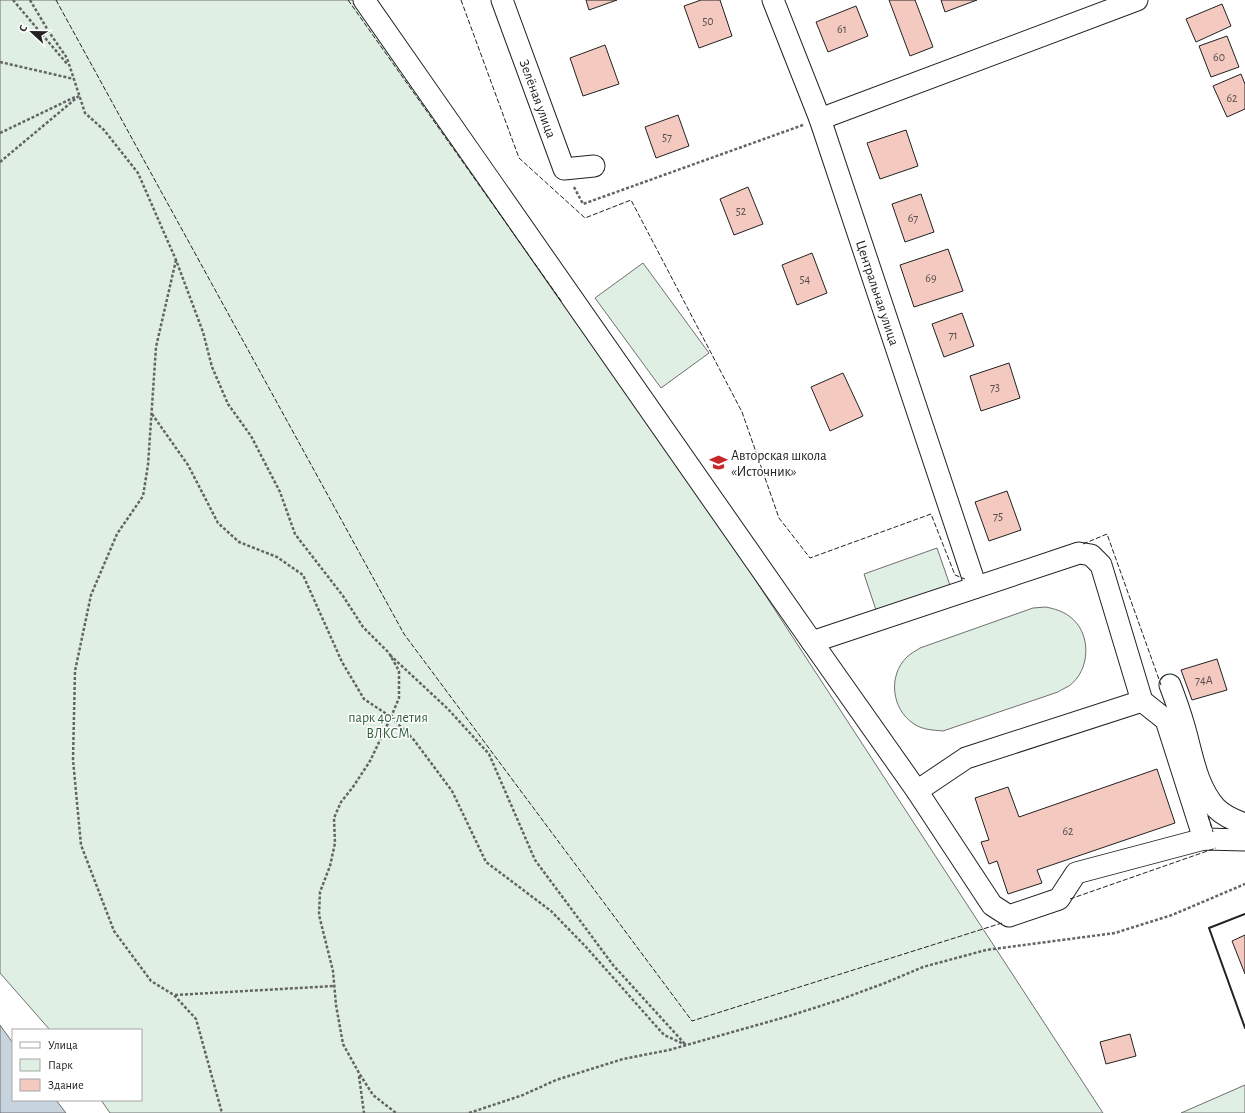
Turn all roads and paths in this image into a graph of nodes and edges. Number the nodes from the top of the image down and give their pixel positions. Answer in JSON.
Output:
{"nodes":[{"id":1,"x":13,"y":0,"type":"edge"},
{"id":2,"x":30,"y":0,"type":"edge"},
{"id":3,"x":364,"y":0,"type":"edge"},
{"id":4,"x":502,"y":0,"type":"edge"},
{"id":5,"x":773,"y":0,"type":"edge"},
{"id":6,"x":1137,"y":0,"type":"edge"},
{"id":7,"x":0,"y":62,"type":"edge"},
{"id":8,"x":70,"y":67,"type":"junction"},
{"id":9,"x":74,"y":79,"type":"junction"},
{"id":10,"x":80,"y":95,"type":"junction"},
{"id":11,"x":820,"y":119,"type":"junction"},
{"id":12,"x":0,"y":133,"type":"edge"},
{"id":13,"x":0,"y":162,"type":"edge"},
{"id":14,"x":594,"y":166,"type":"dead end"},
{"id":15,"x":564,"y":168,"type":"junction"},
{"id":16,"x":176,"y":260,"type":"junction"},
{"id":17,"x":151,"y":413,"type":"junction"},
{"id":18,"x":976,"y":587,"type":"junction"},
{"id":19,"x":812,"y":642,"type":"junction"},
{"id":20,"x":389,"y":653,"type":"junction"},
{"id":21,"x":1170,"y":685,"type":"dead end"},
{"id":22,"x":1142,"y":701,"type":"junction"},
{"id":23,"x":391,"y":717,"type":"junction"},
{"id":24,"x":917,"y":790,"type":"junction"},
{"id":25,"x":1245,"y":824,"type":"edge"},
{"id":26,"x":1204,"y":839,"type":"junction"},
{"id":27,"x":1245,"y":840,"type":"edge"},
{"id":28,"x":1245,"y":884,"type":"edge"},
{"id":29,"x":334,"y":986,"type":"junction"},
{"id":30,"x":174,"y":995,"type":"junction"},
{"id":31,"x":686,"y":1045,"type":"junction"},
{"id":32,"x":359,"y":1073,"type":"junction"},
{"id":33,"x":222,"y":1113,"type":"edge"},
{"id":34,"x":364,"y":1113,"type":"edge"},
{"id":35,"x":396,"y":1113,"type":"edge"},
{"id":36,"x":469,"y":1113,"type":"edge"}],
"edges":[{"from":1,"to":8,"type":"path"},
{"from":2,"to":8,"type":"path"},
{"from":3,"to":19,"type":"street"},
{"from":4,"to":15,"type":"street","name":"Зелёная улица"},
{"from":5,"to":11,"type":"street","name":"Центральная улица"},
{"from":6,"to":11,"type":"street"},
{"from":7,"to":9,"type":"path"},
{"from":8,"to":9,"type":"path"},
{"from":9,"to":10,"type":"path"},
{"from":10,"to":12,"type":"path"},
{"from":10,"to":13,"type":"path"},
{"from":10,"to":16,"type":"path"},
{"from":11,"to":15,"type":"path"},
{"from":11,"to":18,"type":"street","name":"Центральная улица"},
{"from":14,"to":15,"type":"street"},
{"from":16,"to":17,"type":"path"},
{"from":16,"to":20,"type":"path"},
{"from":17,"to":23,"type":"path"},
{"from":17,"to":30,"type":"path"},
{"from":18,"to":19,"type":"street"},
{"from":18,"to":22,"type":"street"},
{"from":19,"to":24,"type":"street"},
{"from":20,"to":23,"type":"path"},
{"from":20,"to":31,"type":"path"},
{"from":21,"to":25,"type":"street"},
{"from":22,"to":24,"type":"street"},
{"from":22,"to":26,"type":"street"},
{"from":23,"to":29,"type":"path"},
{"from":23,"to":31,"type":"path"},
{"from":24,"to":26,"type":"street"},
{"from":26,"to":27,"type":"street"},
{"from":28,"to":31,"type":"path"},
{"from":29,"to":30,"type":"path"},
{"from":29,"to":32,"type":"path"},
{"from":30,"to":33,"type":"path"},
{"from":31,"to":36,"type":"path"},
{"from":32,"to":34,"type":"path"},
{"from":32,"to":35,"type":"path"}]}
